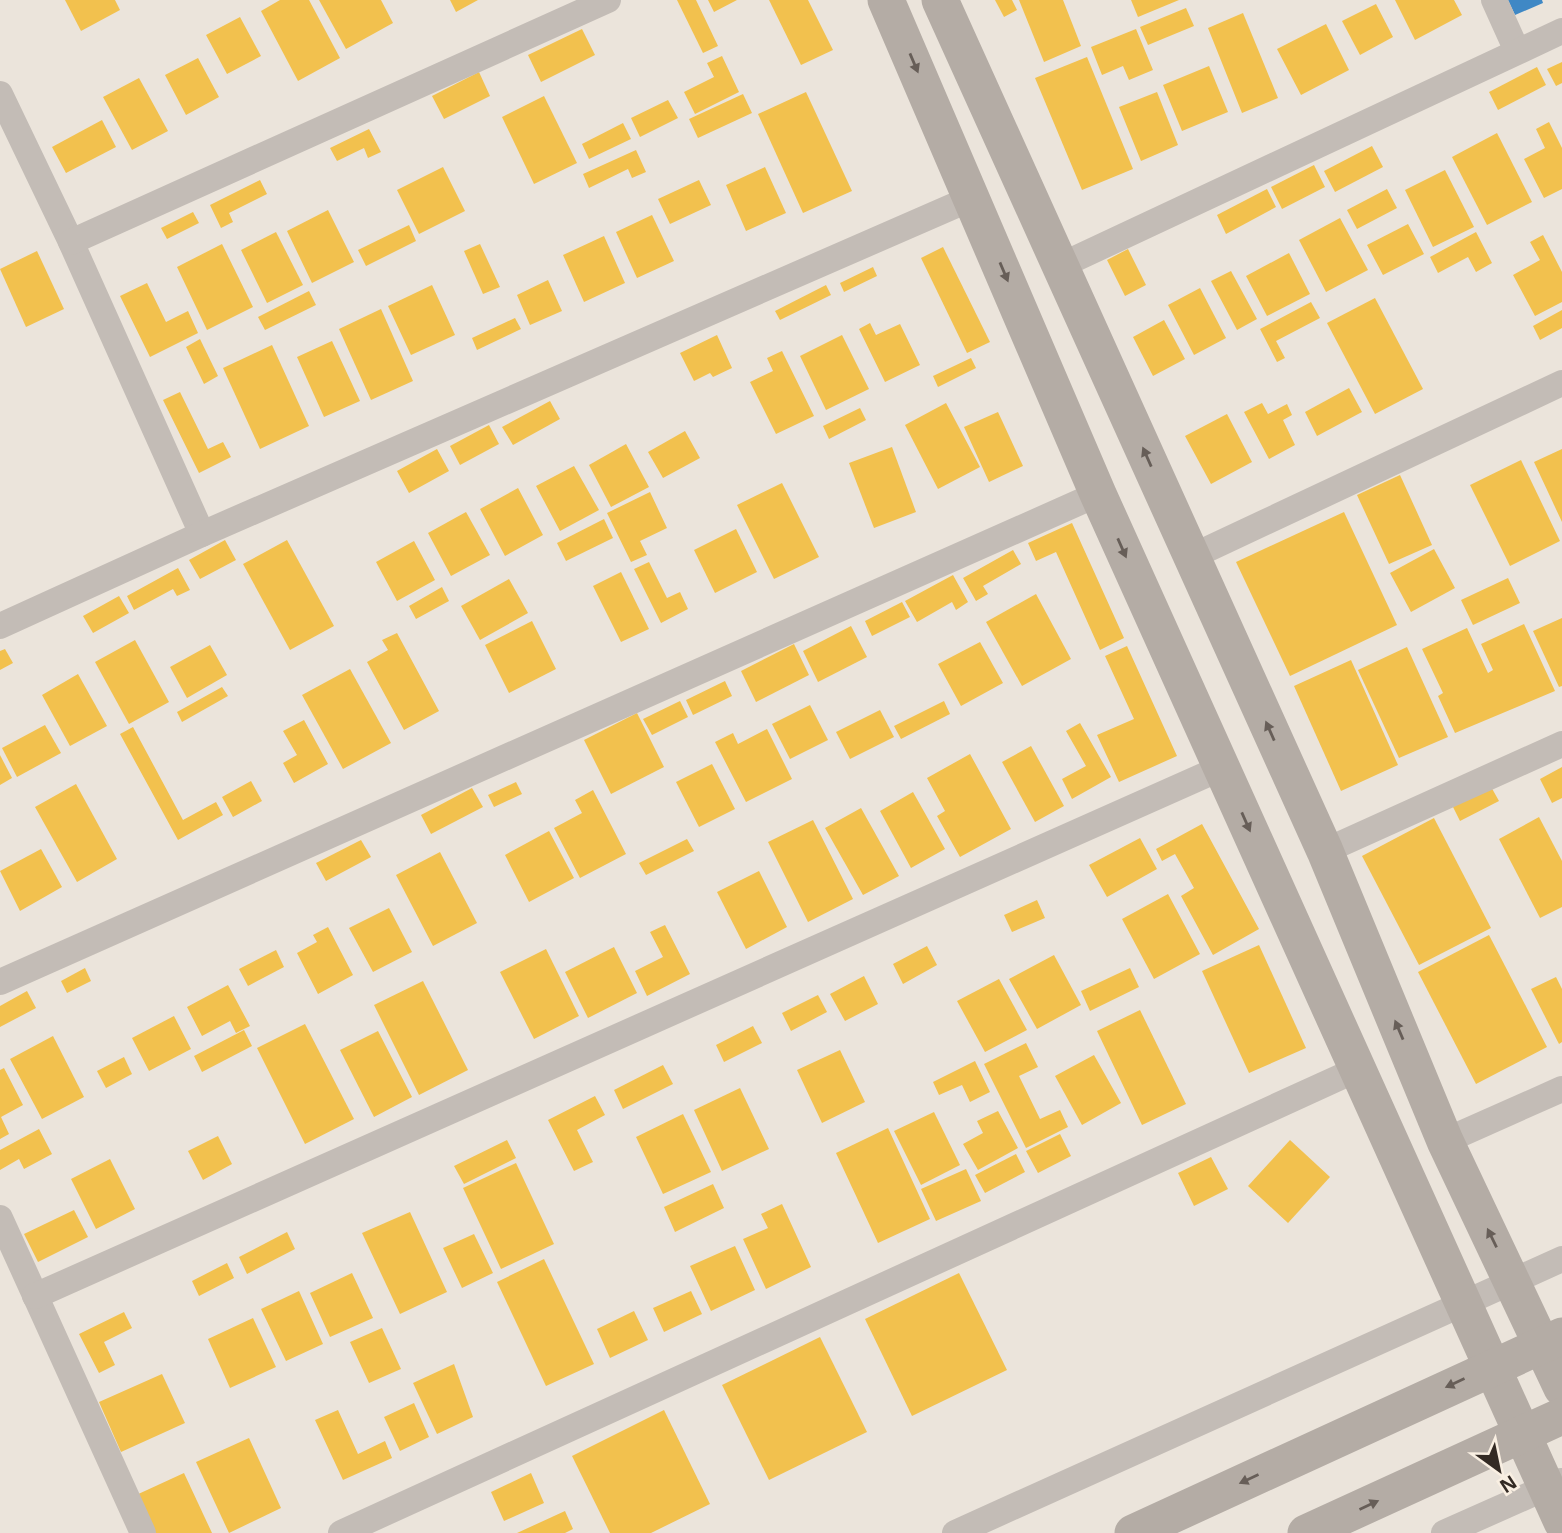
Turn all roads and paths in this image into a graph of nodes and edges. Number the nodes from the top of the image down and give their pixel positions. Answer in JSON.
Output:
{"nodes":[{"id":1,"x":608,"y":0,"type":"edge"},
{"id":2,"x":887,"y":0,"type":"edge"},
{"id":3,"x":940,"y":0,"type":"edge"},
{"id":4,"x":1494,"y":0,"type":"edge"},
{"id":5,"x":1562,"y":32,"type":"edge"},
{"id":6,"x":1517,"y":51,"type":"junction"},
{"id":7,"x":0,"y":94,"type":"edge"},
{"id":8,"x":972,"y":198,"type":"junction"},
{"id":9,"x":71,"y":242,"type":"junction"},
{"id":10,"x":1062,"y":265,"type":"junction"},
{"id":11,"x":1562,"y":383,"type":"edge"},
{"id":12,"x":1098,"y":494,"type":"junction"},
{"id":13,"x":202,"y":534,"type":"junction"},
{"id":14,"x":1191,"y":557,"type":"junction"},
{"id":15,"x":0,"y":626,"type":"edge"},
{"id":16,"x":1562,"y":744,"type":"edge"},
{"id":17,"x":1222,"y":768,"type":"junction"},
{"id":18,"x":1325,"y":851,"type":"junction"},
{"id":19,"x":0,"y":982,"type":"edge"},
{"id":20,"x":1358,"y":1069,"type":"junction"},
{"id":21,"x":1562,"y":1089,"type":"edge"},
{"id":22,"x":1445,"y":1140,"type":"junction"},
{"id":23,"x":0,"y":1218,"type":"edge"},
{"id":24,"x":1562,"y":1259,"type":"edge"},
{"id":25,"x":1513,"y":1281,"type":"junction"},
{"id":26,"x":36,"y":1296,"type":"junction"},
{"id":27,"x":1464,"y":1303,"type":"junction"},
{"id":28,"x":1552,"y":1340,"type":"edge"},
{"id":29,"x":1492,"y":1366,"type":"junction"},
{"id":30,"x":1562,"y":1388,"type":"edge"},
{"id":31,"x":1562,"y":1416,"type":"edge"},
{"id":32,"x":1522,"y":1434,"type":"junction"},
{"id":33,"x":1554,"y":1483,"type":"edge"},
{"id":34,"x":1562,"y":1522,"type":"edge"},
{"id":35,"x":143,"y":1533,"type":"edge"},
{"id":36,"x":341,"y":1533,"type":"edge"},
{"id":37,"x":956,"y":1533,"type":"edge"},
{"id":38,"x":1133,"y":1533,"type":"edge"},
{"id":39,"x":1306,"y":1533,"type":"edge"},
{"id":40,"x":1444,"y":1533,"type":"edge"}],
"edges":[{"from":1,"to":9,"type":"street"},
{"from":2,"to":8,"type":"street","one_way":true},
{"from":3,"to":10,"type":"street"},
{"from":4,"to":6,"type":"street"},
{"from":5,"to":6,"type":"street"},
{"from":6,"to":10,"type":"street"},
{"from":7,"to":9,"type":"street"},
{"from":8,"to":12,"type":"street","one_way":true},
{"from":8,"to":13,"type":"street"},
{"from":9,"to":13,"type":"street"},
{"from":14,"to":10,"type":"street","one_way":true},
{"from":11,"to":14,"type":"street"},
{"from":12,"to":17,"type":"street","one_way":true},
{"from":12,"to":19,"type":"street"},
{"from":13,"to":15,"type":"street"},
{"from":18,"to":14,"type":"street","one_way":true},
{"from":16,"to":18,"type":"street"},
{"from":17,"to":20,"type":"street","one_way":true},
{"from":17,"to":26,"type":"street"},
{"from":22,"to":18,"type":"street","one_way":true},
{"from":20,"to":27,"type":"street"},
{"from":20,"to":36,"type":"street"},
{"from":21,"to":22,"type":"street"},
{"from":25,"to":22,"type":"street","one_way":true},
{"from":23,"to":26,"type":"street"},
{"from":24,"to":25,"type":"street"},
{"from":25,"to":27,"type":"street"},
{"from":25,"to":28,"type":"street"},
{"from":26,"to":35,"type":"street"},
{"from":27,"to":29,"type":"street"},
{"from":27,"to":37,"type":"street"},
{"from":28,"to":29,"type":"street"},
{"from":28,"to":30,"type":"street"},
{"from":29,"to":32,"type":"street"},
{"from":29,"to":38,"type":"street","one_way":true},
{"from":31,"to":32,"type":"street"},
{"from":32,"to":33,"type":"street"},
{"from":39,"to":32,"type":"street","one_way":true},
{"from":33,"to":34,"type":"street"},
{"from":33,"to":40,"type":"street"}]}
